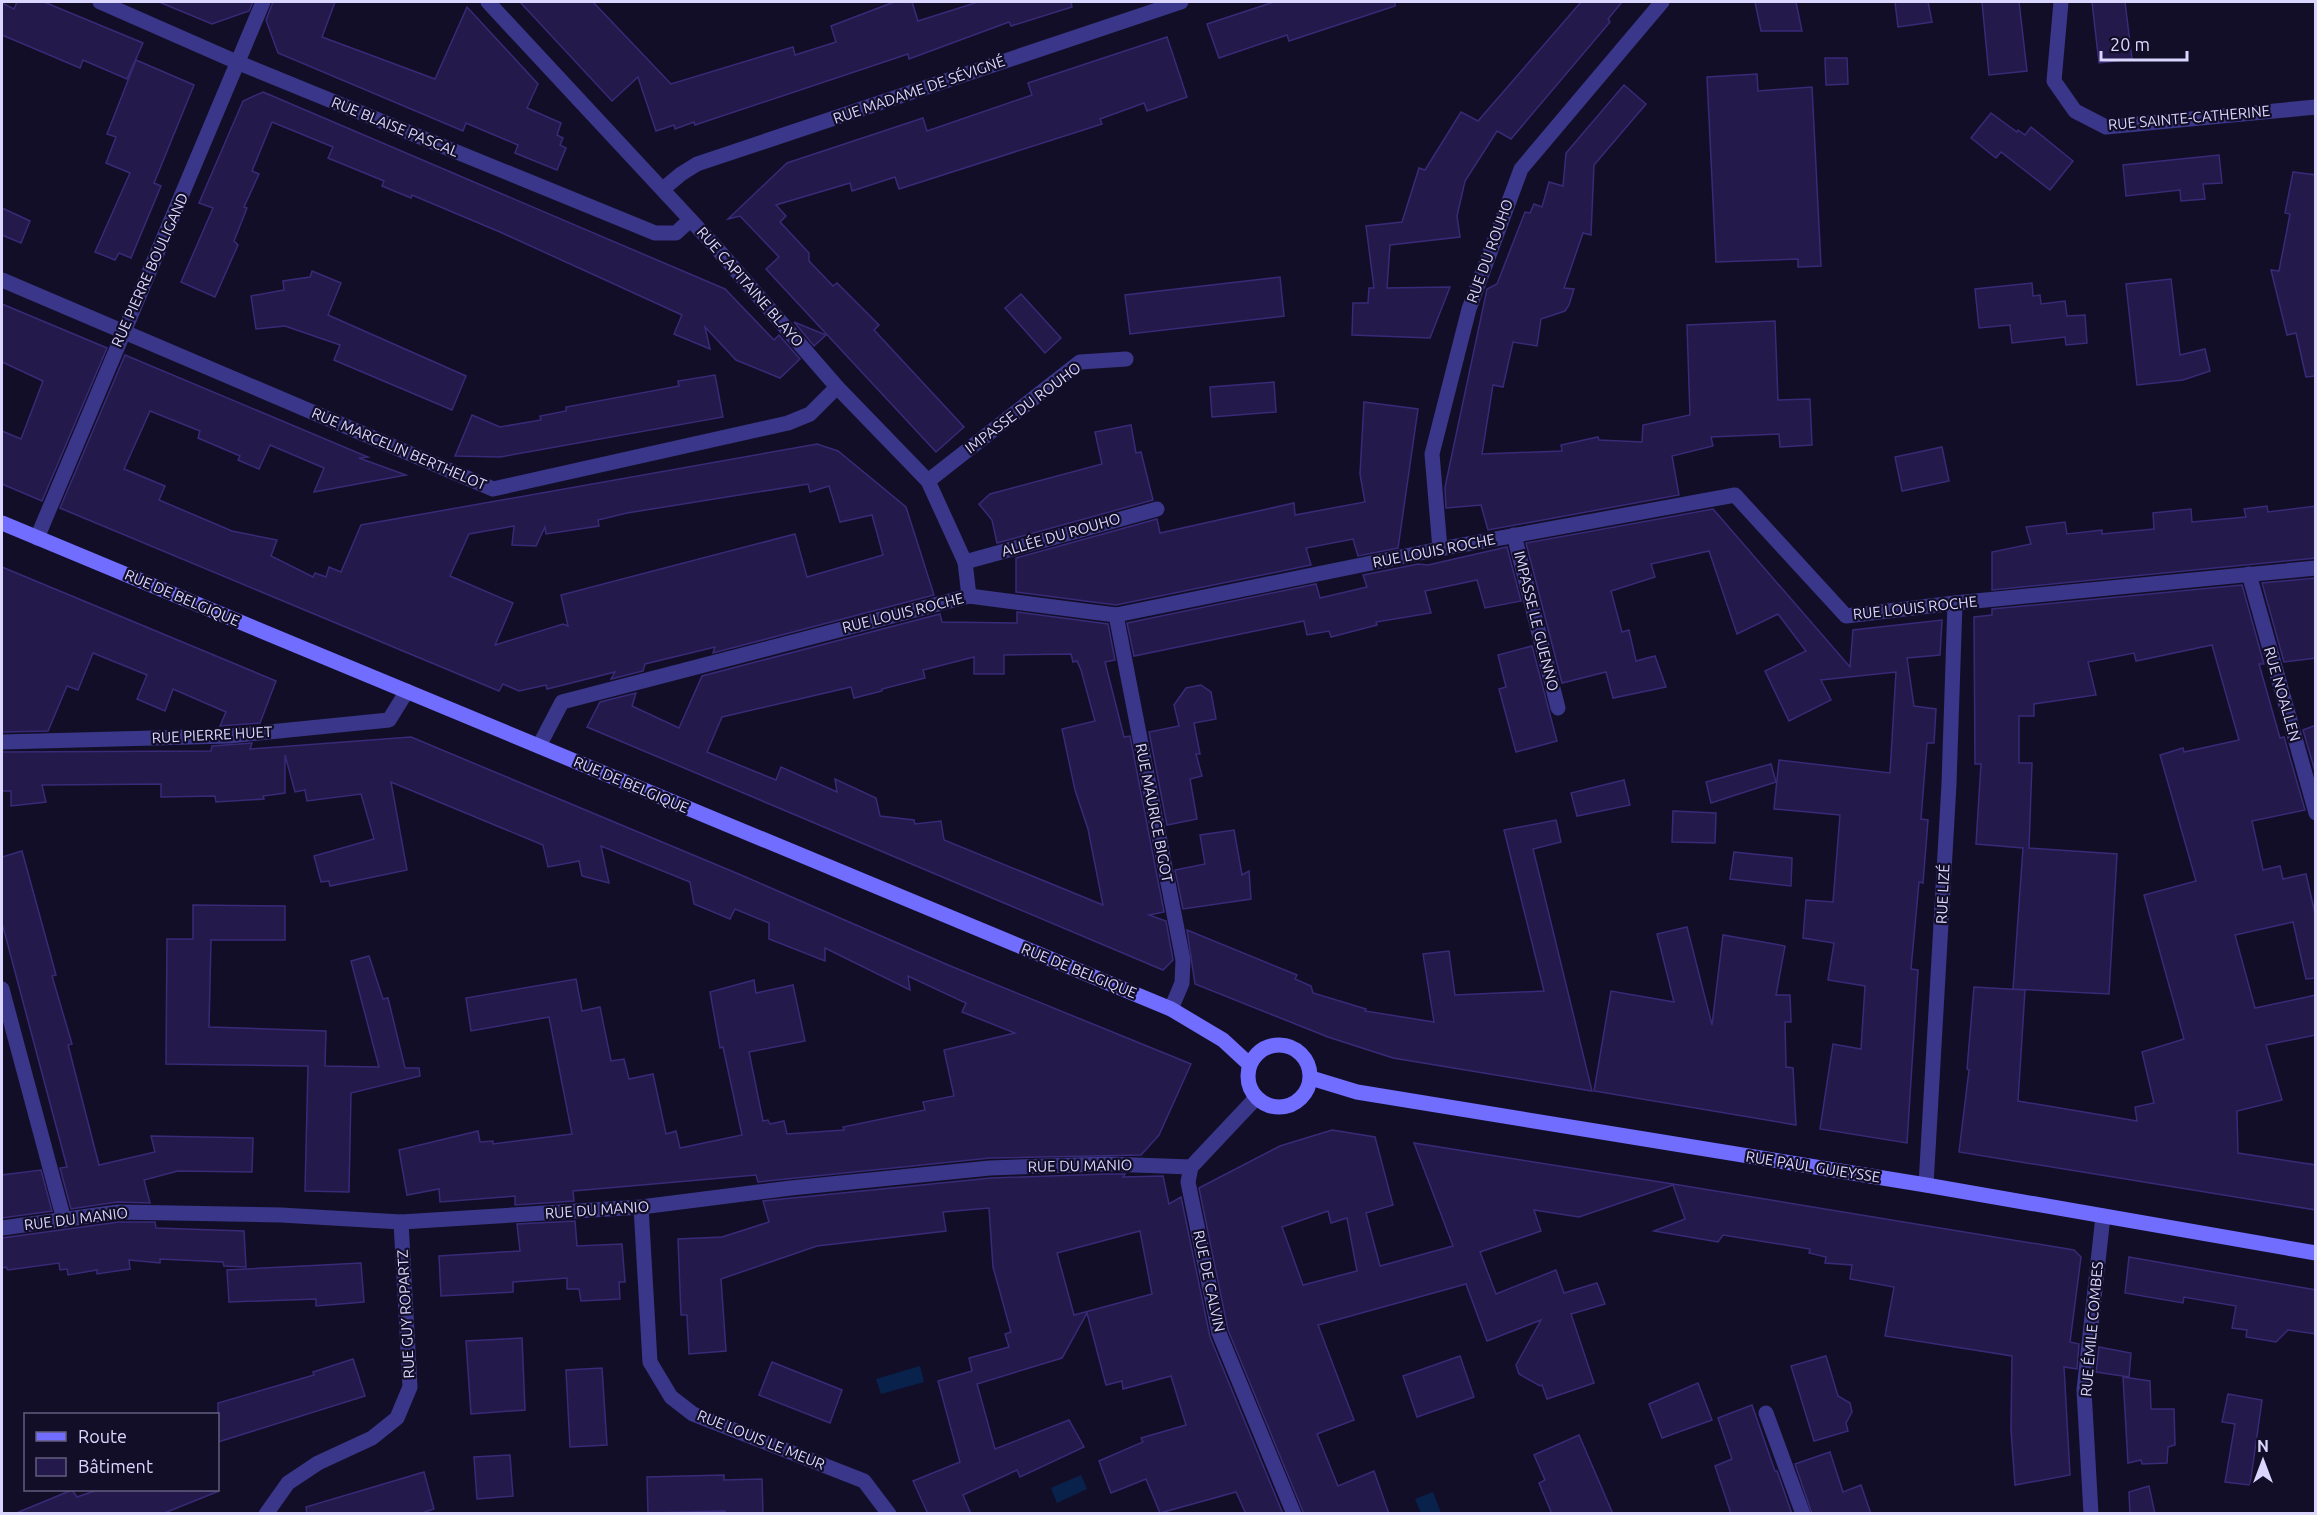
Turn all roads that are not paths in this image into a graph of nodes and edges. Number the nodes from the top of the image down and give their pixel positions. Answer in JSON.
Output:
{"nodes":[{"id":1,"x":100,"y":2,"type":"edge"},
{"id":2,"x":263,"y":2,"type":"edge"},
{"id":3,"x":488,"y":2,"type":"edge"},
{"id":4,"x":1181,"y":2,"type":"edge"},
{"id":5,"x":1662,"y":2,"type":"edge"},
{"id":6,"x":2061,"y":2,"type":"edge"},
{"id":7,"x":238,"y":63,"type":"junction"},
{"id":8,"x":2316,"y":107,"type":"edge"},
{"id":9,"x":663,"y":189,"type":"junction"},
{"id":10,"x":690,"y":220,"type":"junction"},
{"id":11,"x":2,"y":280,"type":"edge"},
{"id":12,"x":123,"y":332,"type":"junction"},
{"id":13,"x":1126,"y":359,"type":"dead end"},
{"id":14,"x":837,"y":387,"type":"junction"},
{"id":15,"x":928,"y":481,"type":"junction"},
{"id":16,"x":1157,"y":509,"type":"dead end"},
{"id":17,"x":2,"y":524,"type":"edge"},
{"id":18,"x":1514,"y":535,"type":"junction"},
{"id":19,"x":37,"y":538,"type":"junction"},
{"id":20,"x":1440,"y":549,"type":"junction"},
{"id":21,"x":965,"y":562,"type":"junction"},
{"id":22,"x":2316,"y":568,"type":"edge"},
{"id":23,"x":2249,"y":574,"type":"junction"},
{"id":24,"x":969,"y":596,"type":"junction"},
{"id":25,"x":1955,"y":603,"type":"junction"},
{"id":26,"x":1116,"y":615,"type":"junction"},
{"id":27,"x":406,"y":691,"type":"junction"},
{"id":28,"x":1558,"y":708,"type":"dead end"},
{"id":29,"x":2,"y":742,"type":"edge"},
{"id":30,"x":539,"y":746,"type":"junction"},
{"id":31,"x":2316,"y":813,"type":"edge"},
{"id":32,"x":2,"y":989,"type":"edge"},
{"id":33,"x":1172,"y":1009,"type":"junction"},
{"id":34,"x":1249,"y":1064,"type":"junction"},
{"id":35,"x":1311,"y":1078,"type":"junction"},
{"id":36,"x":1256,"y":1098,"type":"junction"},
{"id":37,"x":1191,"y":1167,"type":"junction"},
{"id":38,"x":1926,"y":1185,"type":"junction"},
{"id":39,"x":641,"y":1207,"type":"junction"},
{"id":40,"x":2103,"y":1216,"type":"junction"},
{"id":41,"x":64,"y":1220,"type":"junction"},
{"id":42,"x":401,"y":1222,"type":"junction"},
{"id":43,"x":2,"y":1228,"type":"edge"},
{"id":44,"x":2316,"y":1252,"type":"edge"},
{"id":45,"x":1766,"y":1413,"type":"dead end"},
{"id":46,"x":266,"y":1514,"type":"edge"},
{"id":47,"x":889,"y":1514,"type":"edge"},
{"id":48,"x":1294,"y":1514,"type":"edge"},
{"id":49,"x":1803,"y":1514,"type":"edge"},
{"id":50,"x":2091,"y":1514,"type":"edge"}],
"edges":[{"from":1,"to":7,"type":"street","name":"RUE BLAISE PASCAL"},
{"from":2,"to":7,"type":"street","name":"RUE PIERRE BOULIGAND"},
{"from":3,"to":9,"type":"street","name":"RUE CAPITAINE BLAYO"},
{"from":4,"to":9,"type":"street","name":"RUE MADAME DE SÉVIGNÉ"},
{"from":5,"to":20,"type":"street","name":"RUE DU ROUHO"},
{"from":6,"to":8,"type":"street","name":"RUE SAINTE-CATHERINE"},
{"from":7,"to":10,"type":"street","name":"RUE BLAISE PASCAL"},
{"from":7,"to":12,"type":"street","name":"RUE PIERRE BOULIGAND"},
{"from":9,"to":10,"type":"street","name":"RUE CAPITAINE BLAYO"},
{"from":10,"to":14,"type":"street","name":"RUE CAPITAINE BLAYO"},
{"from":11,"to":12,"type":"street","name":"RUE MARCELIN BERTHELOT"},
{"from":12,"to":14,"type":"street","name":"RUE MARCELIN BERTHELOT"},
{"from":12,"to":19,"type":"street","name":"RUE PIERRE BOULIGAND"},
{"from":13,"to":15,"type":"street","name":"IMPASSE DU ROUHO"},
{"from":14,"to":15,"type":"street","name":"RUE CAPITAINE BLAYO"},
{"from":15,"to":21,"type":"street","name":"RUE CAPITAINE BLAYO"},
{"from":16,"to":21,"type":"street","name":"ALLÉE DU ROUHO"},
{"from":17,"to":19,"type":"main road","name":"RUE DE BELGIQUE"},
{"from":18,"to":20,"type":"street","name":"RUE LOUIS ROCHE"},
{"from":18,"to":25,"type":"street","name":"RUE LOUIS ROCHE"},
{"from":18,"to":28,"type":"street","name":"IMPASSE LE GUENNO"},
{"from":19,"to":27,"type":"main road","name":"RUE DE BELGIQUE"},
{"from":20,"to":26,"type":"street","name":"RUE LOUIS ROCHE"},
{"from":21,"to":24,"type":"street","name":"RUE CAPITAINE BLAYO"},
{"from":22,"to":23,"type":"street","name":"RUE LOUIS ROCHE"},
{"from":23,"to":25,"type":"street","name":"RUE LOUIS ROCHE"},
{"from":23,"to":31,"type":"street","name":"RUE NOALLEN"},
{"from":24,"to":26,"type":"street","name":"RUE LOUIS ROCHE"},
{"from":24,"to":30,"type":"street","name":"RUE LOUIS ROCHE"},
{"from":25,"to":38,"type":"street","name":"RUE LIZÉ"},
{"from":26,"to":33,"type":"street","name":"RUE MAURICE BIGOT"},
{"from":27,"to":29,"type":"street","name":"RUE PIERRE HUET"},
{"from":27,"to":30,"type":"main road","name":"RUE DE BELGIQUE"},
{"from":30,"to":33,"type":"main road","name":"RUE DE BELGIQUE"},
{"from":32,"to":41,"type":"street"},
{"from":33,"to":34,"type":"main road","name":"RUE DE BELGIQUE"},
{"from":34,"to":35,"type":"main road"},
{"from":34,"to":36,"type":"main road"},
{"from":35,"to":36,"type":"main road"},
{"from":35,"to":38,"type":"main road","name":"RUE PAUL GUIEYSSE"},
{"from":36,"to":37,"type":"street"},
{"from":37,"to":39,"type":"street","name":"RUE DU MANIO"},
{"from":37,"to":48,"type":"street","name":"RUE DE CALVIN"},
{"from":38,"to":40,"type":"main road","name":"RUE PAUL GUIEYSSE"},
{"from":39,"to":42,"type":"street","name":"RUE DU MANIO"},
{"from":39,"to":47,"type":"street","name":"RUE LOUIS LE MEUR"},
{"from":40,"to":44,"type":"main road","name":"RUE PAUL GUIEYSSE"},
{"from":40,"to":50,"type":"street","name":"RUE ÉMILE COMBES"},
{"from":41,"to":42,"type":"street","name":"RUE DU MANIO"},
{"from":41,"to":43,"type":"street","name":"RUE DU MANIO"},
{"from":42,"to":46,"type":"street","name":"RUE GUY ROPARTZ"},
{"from":45,"to":49,"type":"street"}]}
